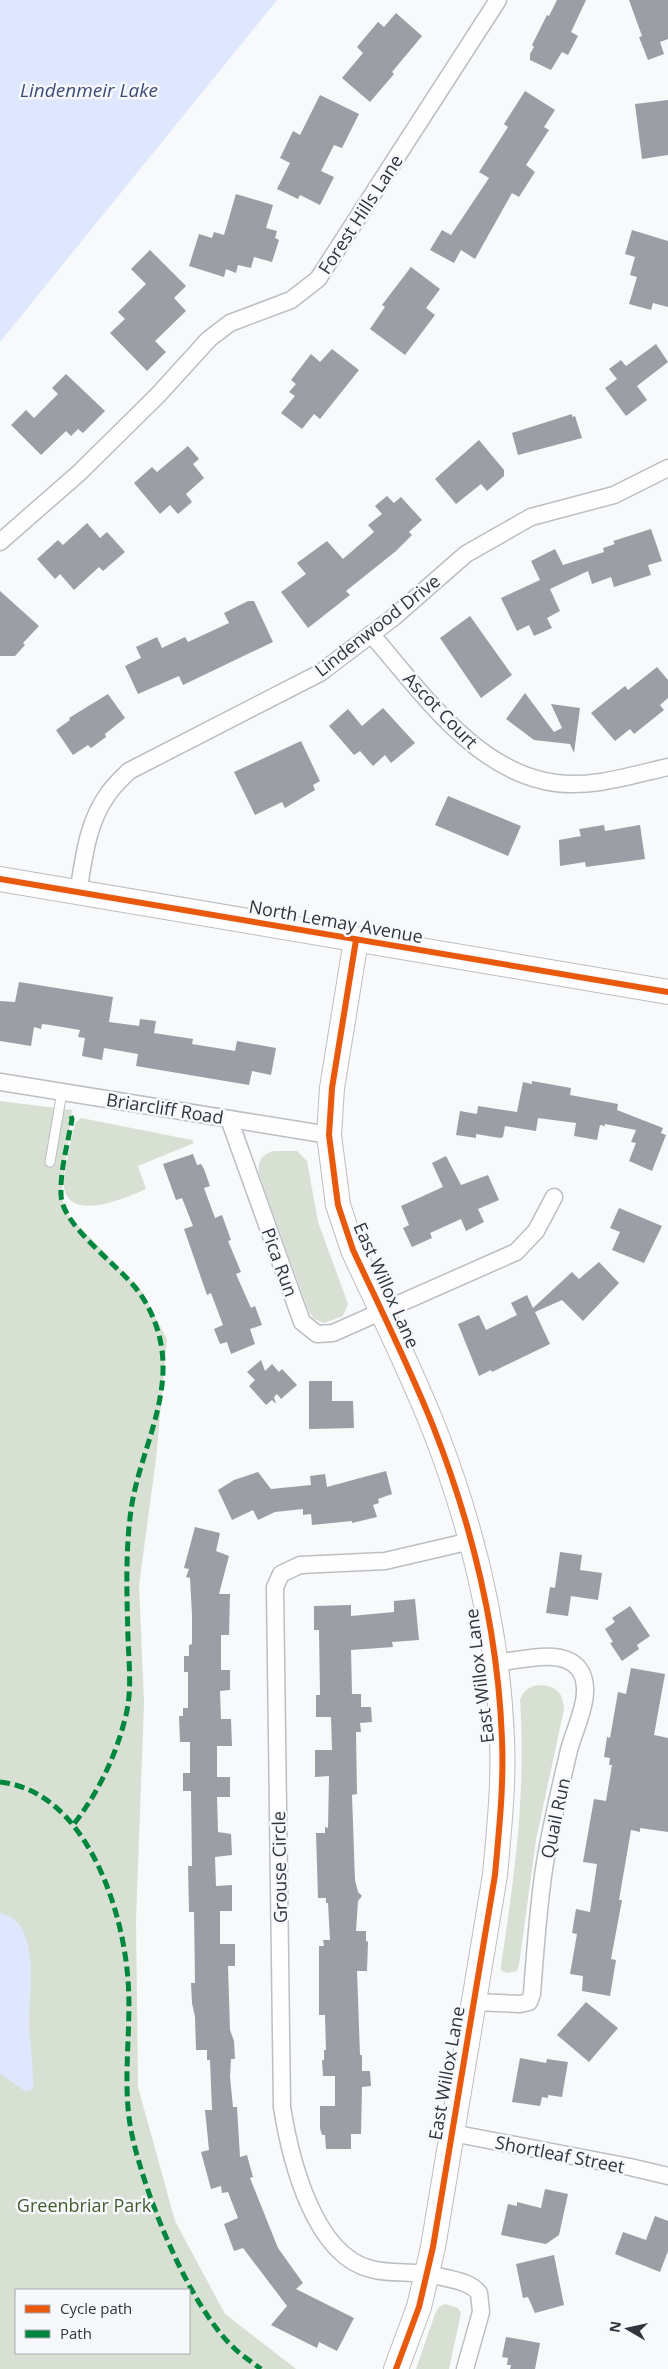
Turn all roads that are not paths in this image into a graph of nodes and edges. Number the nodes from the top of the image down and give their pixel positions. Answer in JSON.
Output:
{"nodes":[{"id":1,"x":498,"y":0,"type":"edge"},
{"id":2,"x":668,"y":468,"type":"edge"},
{"id":3,"x":0,"y":542,"type":"edge"},
{"id":4,"x":371,"y":634,"type":"junction"},
{"id":5,"x":668,"y":767,"type":"edge"},
{"id":6,"x":0,"y":880,"type":"edge"},
{"id":7,"x":78,"y":892,"type":"junction"},
{"id":8,"x":356,"y":940,"type":"junction"},
{"id":9,"x":668,"y":992,"type":"edge"},
{"id":10,"x":0,"y":1082,"type":"edge"},
{"id":11,"x":62,"y":1092,"type":"junction"},
{"id":12,"x":229,"y":1119,"type":"junction"},
{"id":13,"x":329,"y":1135,"type":"junction"},
{"id":14,"x":50,"y":1162,"type":"dead end"},
{"id":15,"x":554,"y":1197,"type":"dead end"},
{"id":16,"x":382,"y":1312,"type":"junction"},
{"id":17,"x":471,"y":1541,"type":"junction"},
{"id":18,"x":495,"y":1663,"type":"junction"},
{"id":19,"x":474,"y":2002,"type":"junction"},
{"id":20,"x":452,"y":2134,"type":"junction"},
{"id":21,"x":668,"y":2176,"type":"edge"},
{"id":22,"x":427,"y":2273,"type":"junction"},
{"id":23,"x":396,"y":2369,"type":"edge"},
{"id":24,"x":465,"y":2369,"type":"edge"}],
"edges":[{"from":1,"to":3,"type":"street","name":"Forest Hills Lane"},
{"from":2,"to":4,"type":"street","name":"Lindenwood Drive"},
{"from":4,"to":5,"type":"street","name":"Ascot Court"},
{"from":4,"to":7,"type":"street","name":"Lindenwood Drive"},
{"from":6,"to":7,"type":"main road","name":"North Lemay Avenue"},
{"from":7,"to":8,"type":"main road","name":"North Lemay Avenue"},
{"from":8,"to":9,"type":"main road","name":"North Lemay Avenue"},
{"from":8,"to":13,"type":"main road","name":"East Willox Lane"},
{"from":10,"to":11,"type":"street","name":"Briarcliff Road"},
{"from":11,"to":12,"type":"street","name":"Briarcliff Road"},
{"from":11,"to":14,"type":"lane"},
{"from":12,"to":13,"type":"street","name":"Briarcliff Road"},
{"from":12,"to":16,"type":"street","name":"Pica Run"},
{"from":13,"to":16,"type":"main road","name":"East Willox Lane"},
{"from":15,"to":16,"type":"street","name":"Pica Run"},
{"from":16,"to":17,"type":"main road","name":"East Willox Lane"},
{"from":17,"to":18,"type":"main road","name":"East Willox Lane"},
{"from":17,"to":22,"type":"street","name":"Grouse Circle"},
{"from":18,"to":19,"type":"main road","name":"East Willox Lane"},
{"from":18,"to":19,"type":"street","name":"Quail Run"},
{"from":19,"to":20,"type":"main road","name":"East Willox Lane"},
{"from":20,"to":21,"type":"street","name":"Shortleaf Street"},
{"from":20,"to":22,"type":"main road","name":"East Willox Lane"},
{"from":22,"to":23,"type":"main road","name":"East Willox Lane"},
{"from":22,"to":24,"type":"street","name":"Grouse Circle"}]}
